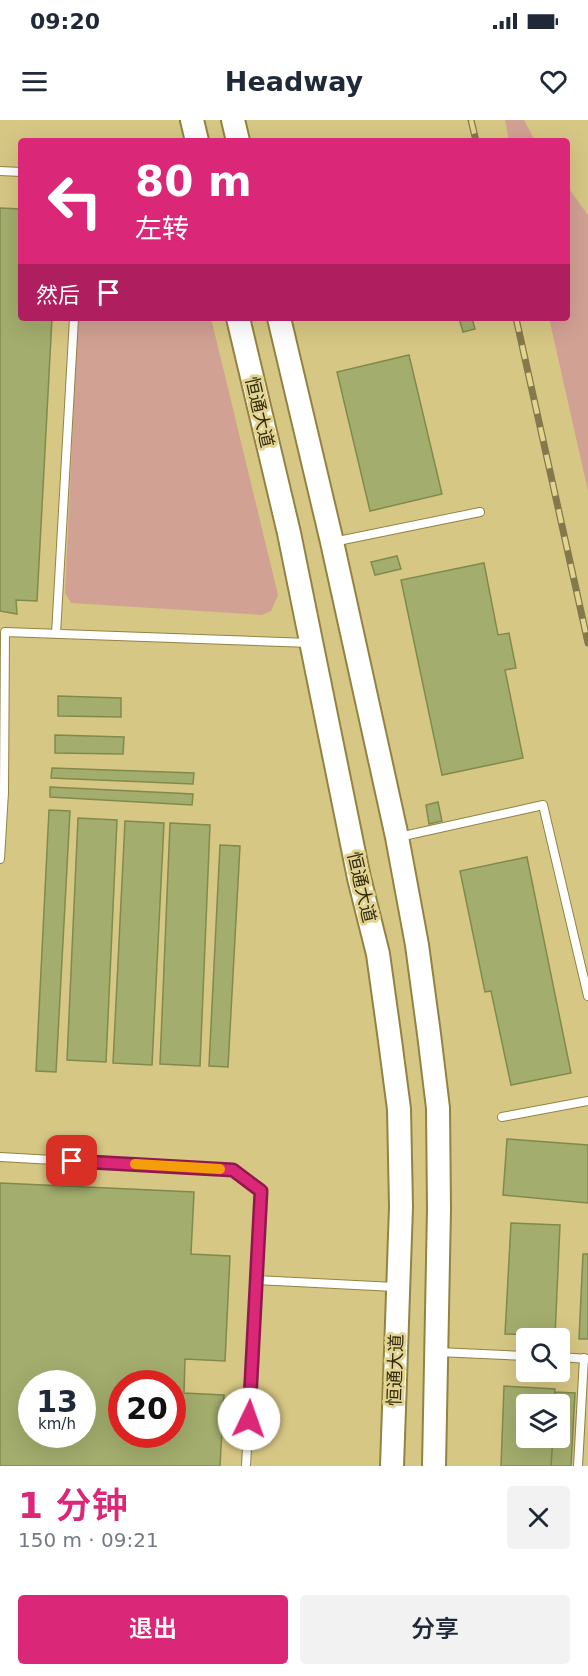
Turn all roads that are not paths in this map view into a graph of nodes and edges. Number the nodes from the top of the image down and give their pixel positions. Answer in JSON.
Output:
{"nodes":[{"id":1,"x":192,"y":120,"type":"edge"},
{"id":2,"x":233,"y":120,"type":"edge"},
{"id":3,"x":196,"y":138,"type":"edge"},
{"id":4,"x":237,"y":138,"type":"edge"},
{"id":5,"x":0,"y":171,"type":"edge"},
{"id":6,"x":18,"y":172,"type":"edge"},
{"id":7,"x":74,"y":321,"type":"edge"},
{"id":8,"x":239,"y":321,"type":"edge"},
{"id":9,"x":280,"y":321,"type":"edge"},
{"id":10,"x":480,"y":512,"type":"dead end"},
{"id":11,"x":332,"y":542,"type":"junction"},
{"id":12,"x":56,"y":634,"type":"junction"},
{"id":13,"x":311,"y":643,"type":"junction"},
{"id":14,"x":397,"y":837,"type":"junction"},
{"id":15,"x":0,"y":859,"type":"edge"},
{"id":16,"x":588,"y":996,"type":"edge"},
{"id":17,"x":588,"y":1101,"type":"edge"},
{"id":18,"x":502,"y":1117,"type":"dead end"},
{"id":19,"x":0,"y":1157,"type":"edge"},
{"id":20,"x":256,"y":1280,"type":"junction"},
{"id":21,"x":398,"y":1287,"type":"junction"},
{"id":22,"x":436,"y":1352,"type":"junction"},
{"id":23,"x":516,"y":1356,"type":"edge"},
{"id":24,"x":570,"y":1357,"type":"edge"},
{"id":25,"x":586,"y":1358,"type":"edge"},
{"id":26,"x":246,"y":1466,"type":"edge"},
{"id":27,"x":392,"y":1466,"type":"edge"},
{"id":28,"x":435,"y":1466,"type":"edge"},
{"id":29,"x":578,"y":1466,"type":"edge"}],
"edges":[{"from":1,"to":3,"type":"main road"},
{"from":2,"to":4,"type":"main road"},
{"from":5,"to":6,"type":"lane"},
{"from":7,"to":12,"type":"lane"},
{"from":8,"to":13,"type":"main road","name":"恒通大道"},
{"from":9,"to":11,"type":"main road"},
{"from":10,"to":11,"type":"lane"},
{"from":11,"to":14,"type":"main road"},
{"from":12,"to":13,"type":"lane"},
{"from":12,"to":15,"type":"lane"},
{"from":13,"to":21,"type":"main road","name":"恒通大道"},
{"from":14,"to":16,"type":"lane"},
{"from":14,"to":22,"type":"main road"},
{"from":17,"to":18,"type":"lane"},
{"from":19,"to":20,"type":"lane"},
{"from":20,"to":21,"type":"lane"},
{"from":20,"to":26,"type":"lane"},
{"from":21,"to":27,"type":"main road","name":"恒通大道"},
{"from":22,"to":23,"type":"lane"},
{"from":22,"to":28,"type":"main road"},
{"from":24,"to":25,"type":"lane"},
{"from":25,"to":29,"type":"lane"}]}
